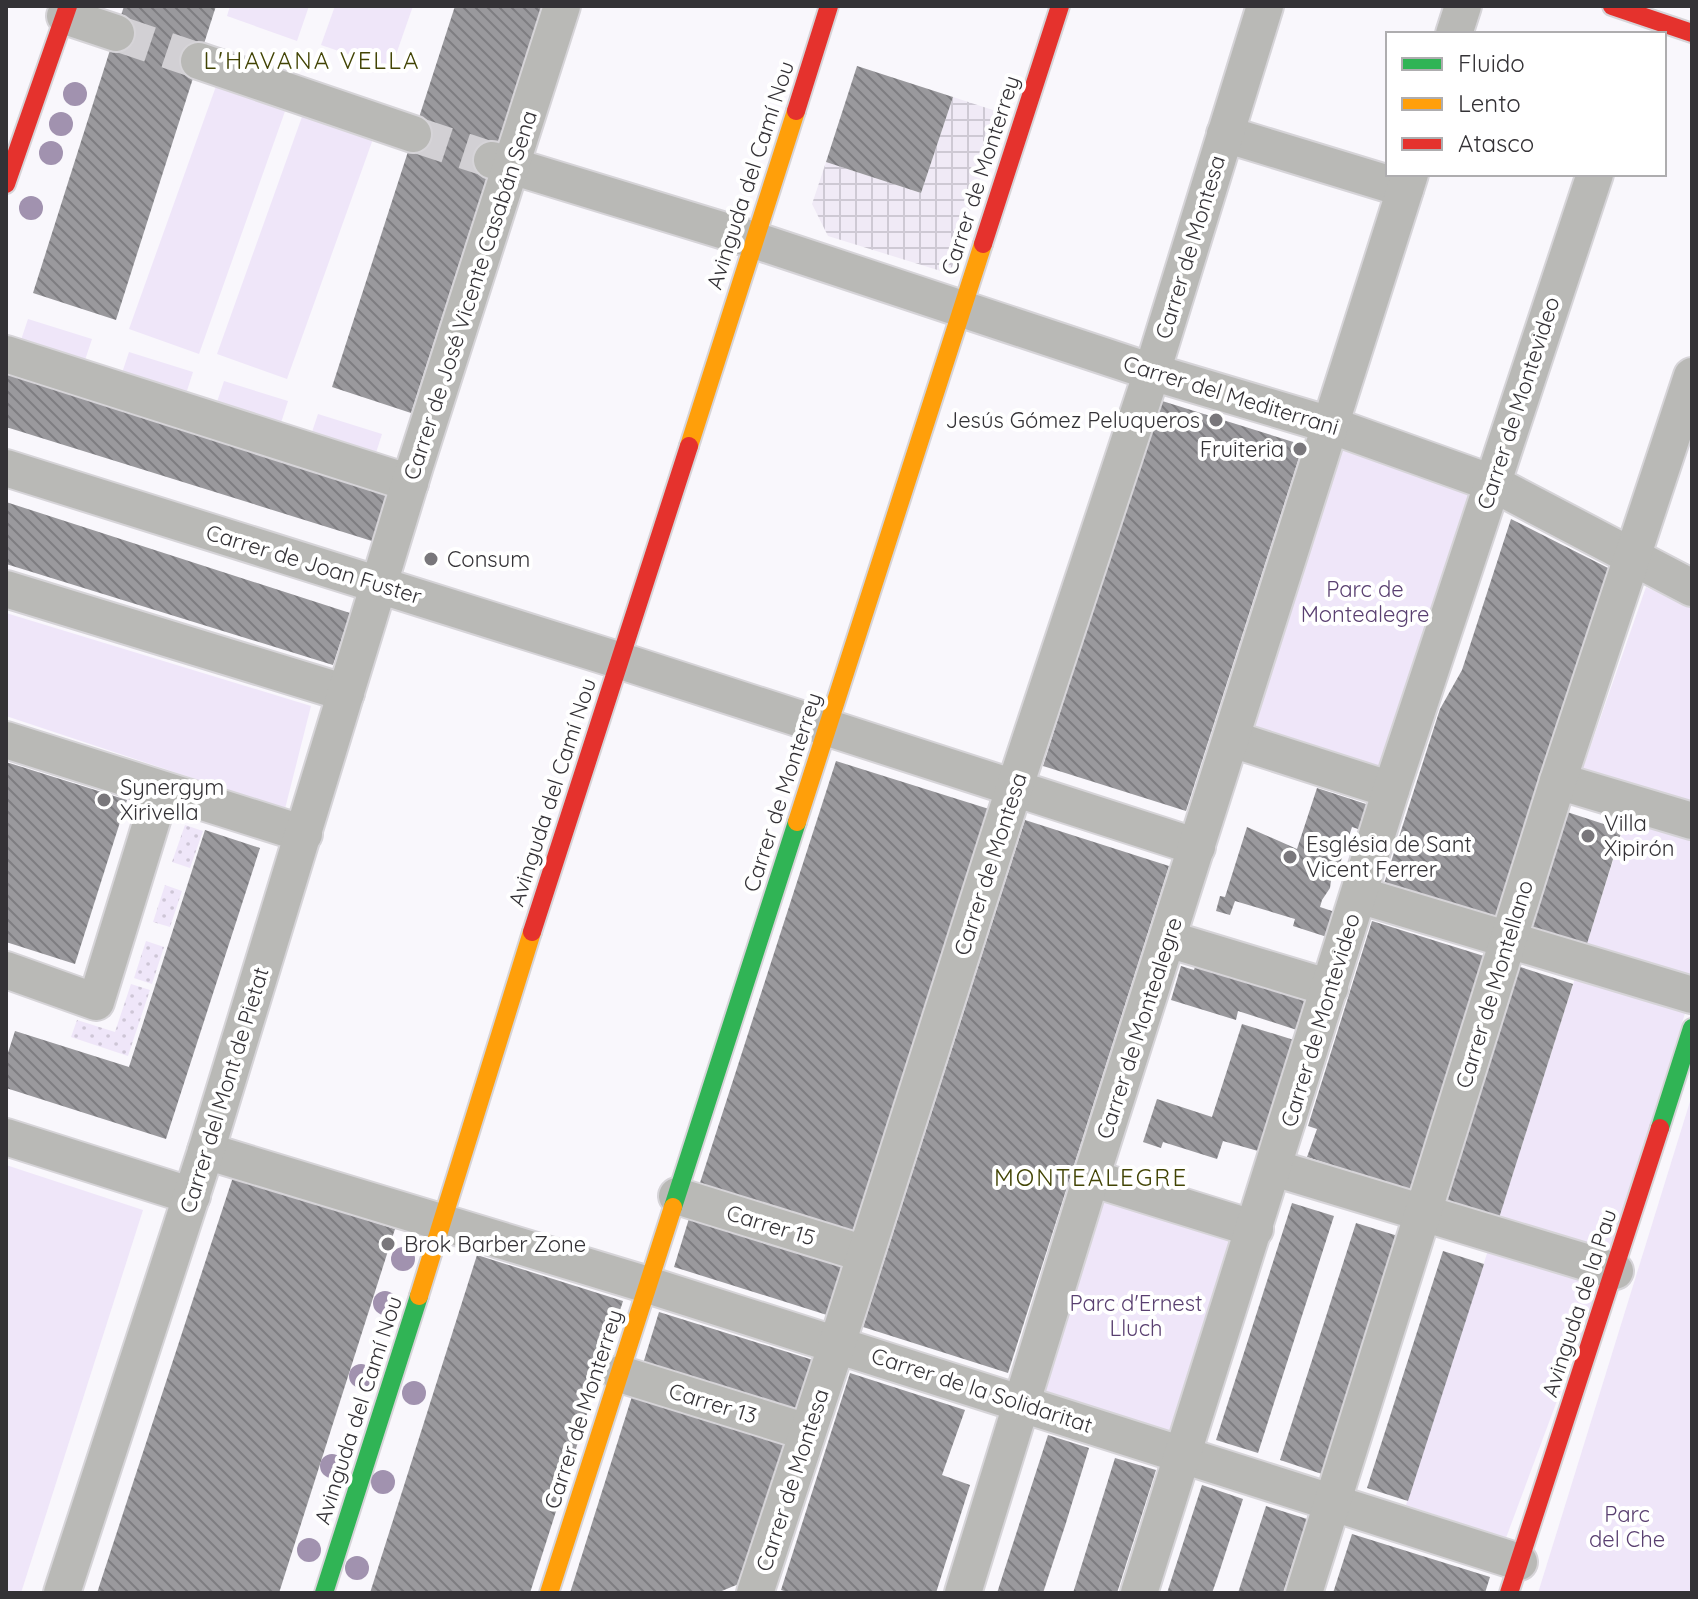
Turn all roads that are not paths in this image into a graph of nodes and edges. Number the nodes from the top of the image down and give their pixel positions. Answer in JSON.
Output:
{"nodes":[{"id":1,"x":562,"y":6,"type":"edge"},
{"id":2,"x":829,"y":6,"type":"edge"},
{"id":3,"x":1060,"y":6,"type":"edge"},
{"id":4,"x":1265,"y":6,"type":"edge"},
{"id":5,"x":1463,"y":6,"type":"edge"},
{"id":6,"x":1612,"y":6,"type":"edge"},
{"id":7,"x":67,"y":11,"type":"edge"},
{"id":8,"x":1644,"y":26,"type":"edge"},
{"id":9,"x":1455,"y":32,"type":"edge"},
{"id":10,"x":116,"y":33,"type":"tunnel mouth"},
{"id":11,"x":1692,"y":33,"type":"edge"},
{"id":12,"x":199,"y":61,"type":"tunnel mouth"},
{"id":13,"x":413,"y":134,"type":"tunnel mouth"},
{"id":14,"x":1225,"y":134,"type":"junction"},
{"id":15,"x":501,"y":164,"type":"junction"},
{"id":16,"x":1594,"y":176,"type":"edge"},
{"id":17,"x":1407,"y":182,"type":"edge"},
{"id":18,"x":6,"y":184,"type":"edge"},
{"id":19,"x":754,"y":240,"type":"junction"},
{"id":20,"x":963,"y":309,"type":"junction"},
{"id":21,"x":6,"y":354,"type":"edge"},
{"id":22,"x":1152,"y":372,"type":"junction"},
{"id":23,"x":1692,"y":376,"type":"edge"},
{"id":24,"x":1330,"y":425,"type":"junction"},
{"id":25,"x":6,"y":468,"type":"edge"},
{"id":26,"x":410,"y":483,"type":"junction"},
{"id":27,"x":1492,"y":483,"type":"junction"},
{"id":28,"x":1632,"y":557,"type":"junction"},
{"id":29,"x":380,"y":585,"type":"junction"},
{"id":30,"x":1692,"y":588,"type":"edge"},
{"id":31,"x":6,"y":589,"type":"edge"},
{"id":32,"x":621,"y":661,"type":"junction"},
{"id":33,"x":346,"y":693,"type":"junction"},
{"id":34,"x":828,"y":728,"type":"junction"},
{"id":35,"x":1232,"y":739,"type":"junction"},
{"id":36,"x":6,"y":740,"type":"edge"},
{"id":37,"x":1558,"y":781,"type":"junction"},
{"id":38,"x":1014,"y":789,"type":"junction"},
{"id":39,"x":1391,"y":790,"type":"junction"},
{"id":40,"x":161,"y":791,"type":"junction"},
{"id":41,"x":1692,"y":821,"type":"edge"},
{"id":42,"x":304,"y":834,"type":"junction"},
{"id":43,"x":1197,"y":847,"type":"junction"},
{"id":44,"x":1359,"y":895,"type":"junction"},
{"id":45,"x":1168,"y":939,"type":"junction"},
{"id":46,"x":1508,"y":941,"type":"junction"},
{"id":47,"x":6,"y":970,"type":"edge"},
{"id":48,"x":1330,"y":988,"type":"junction"},
{"id":49,"x":1692,"y":995,"type":"edge"},
{"id":50,"x":1692,"y":1028,"type":"edge"},
{"id":51,"x":6,"y":1137,"type":"edge"},
{"id":52,"x":206,"y":1151,"type":"junction"},
{"id":53,"x":1274,"y":1168,"type":"junction"},
{"id":54,"x":1091,"y":1178,"type":"junction"},
{"id":55,"x":192,"y":1196,"type":"junction"},
{"id":56,"x":677,"y":1196,"type":"junction"},
{"id":57,"x":1423,"y":1214,"type":"junction"},
{"id":58,"x":442,"y":1224,"type":"junction"},
{"id":59,"x":1255,"y":1229,"type":"junction"},
{"id":60,"x":865,"y":1254,"type":"junction"},
{"id":61,"x":1615,"y":1271,"type":"junction"},
{"id":62,"x":648,"y":1285,"type":"junction"},
{"id":63,"x":837,"y":1344,"type":"junction"},
{"id":64,"x":620,"y":1374,"type":"junction"},
{"id":65,"x":1021,"y":1402,"type":"junction"},
{"id":66,"x":807,"y":1432,"type":"junction"},
{"id":67,"x":1184,"y":1454,"type":"junction"},
{"id":68,"x":1332,"y":1503,"type":"junction"},
{"id":69,"x":1514,"y":1578,"type":"edge"},
{"id":70,"x":62,"y":1593,"type":"edge"},
{"id":71,"x":324,"y":1593,"type":"edge"},
{"id":72,"x":549,"y":1593,"type":"edge"},
{"id":73,"x":755,"y":1593,"type":"edge"},
{"id":74,"x":963,"y":1593,"type":"edge"},
{"id":75,"x":1139,"y":1593,"type":"edge"},
{"id":76,"x":1304,"y":1593,"type":"edge"}],
"edges":[{"from":1,"to":15,"type":"street","name":"Carrer de José Vicente Casabán Sena"},
{"from":2,"to":19,"type":"street","name":"Avinguda del Camí Nou"},
{"from":3,"to":20,"type":"street","name":"Carrer de Monterrey"},
{"from":4,"to":14,"type":"street","name":"Carrer de Montesa"},
{"from":5,"to":9,"type":"street"},
{"from":6,"to":8,"type":"street"},
{"from":7,"to":10,"type":"street"},
{"from":7,"to":18,"type":"street"},
{"from":8,"to":11,"type":"street"},
{"from":12,"to":13,"type":"street"},
{"from":14,"to":17,"type":"street","name":"Carrer de Montesa"},
{"from":14,"to":22,"type":"street","name":"Carrer de Montesa"},
{"from":15,"to":19,"type":"street","name":"Carrer del Mediterrani"},
{"from":15,"to":26,"type":"street","name":"Carrer de José Vicente Casabán Sena"},
{"from":16,"to":27,"type":"street","name":"Carrer de Montevideo"},
{"from":17,"to":24,"type":"street","name":"Carrer de Montealegre"},
{"from":19,"to":20,"type":"street","name":"Carrer del Mediterrani"},
{"from":19,"to":32,"type":"street","name":"Avinguda del Camí Nou"},
{"from":20,"to":22,"type":"street","name":"Carrer del Mediterrani"},
{"from":20,"to":34,"type":"street","name":"Carrer de Monterrey"},
{"from":21,"to":26,"type":"street"},
{"from":22,"to":24,"type":"street","name":"Carrer del Mediterrani"},
{"from":22,"to":38,"type":"street","name":"Carrer de Montesa"},
{"from":23,"to":28,"type":"street","name":"Carrer de Montellano"},
{"from":24,"to":27,"type":"street","name":"Carrer del Mediterrani"},
{"from":24,"to":35,"type":"street","name":"Carrer de Montealegre"},
{"from":25,"to":29,"type":"street","name":"Carrer de Joan Fuster"},
{"from":26,"to":29,"type":"street","name":"Carrer de José Vicente Casabán Sena"},
{"from":27,"to":28,"type":"street","name":"Carrer del Mediterrani"},
{"from":27,"to":39,"type":"street","name":"Carrer de Montevideo"},
{"from":28,"to":30,"type":"street","name":"Carrer del Mediterrani"},
{"from":28,"to":37,"type":"street","name":"Carrer de Montellano"},
{"from":29,"to":32,"type":"street","name":"Carrer de Joan Fuster"},
{"from":29,"to":33,"type":"street","name":"Carrer del Mont de Pietat"},
{"from":31,"to":33,"type":"street"},
{"from":32,"to":34,"type":"street","name":"Carrer de Joan Fuster"},
{"from":32,"to":58,"type":"street","name":"Avinguda del Camí Nou"},
{"from":33,"to":42,"type":"street","name":"Carrer del Mont de Pietat"},
{"from":34,"to":38,"type":"street","name":"Carrer de Joan Fuster"},
{"from":34,"to":56,"type":"street","name":"Carrer de Monterrey"},
{"from":35,"to":39,"type":"street"},
{"from":35,"to":43,"type":"street","name":"Carrer de Montealegre"},
{"from":36,"to":40,"type":"street"},
{"from":37,"to":41,"type":"street"},
{"from":37,"to":46,"type":"street","name":"Carrer de Montellano"},
{"from":38,"to":43,"type":"street","name":"Carrer de Joan Fuster"},
{"from":38,"to":60,"type":"street","name":"Carrer de Montesa"},
{"from":39,"to":44,"type":"street","name":"Carrer de Montevideo"},
{"from":40,"to":42,"type":"street"},
{"from":40,"to":47,"type":"street"},
{"from":42,"to":52,"type":"street","name":"Carrer del Mont de Pietat"},
{"from":43,"to":45,"type":"street","name":"Carrer de Montealegre"},
{"from":44,"to":46,"type":"street"},
{"from":44,"to":48,"type":"street","name":"Carrer de Montevideo"},
{"from":45,"to":48,"type":"street"},
{"from":45,"to":54,"type":"street","name":"Carrer de Montealegre"},
{"from":46,"to":49,"type":"street"},
{"from":46,"to":57,"type":"street","name":"Carrer de Montellano"},
{"from":48,"to":53,"type":"street","name":"Carrer de Montevideo"},
{"from":50,"to":61,"type":"street","name":"Avinguda de la Pau"},
{"from":51,"to":55,"type":"street"},
{"from":52,"to":55,"type":"street","name":"Carrer del Mont de Pietat"},
{"from":52,"to":58,"type":"street","name":"Carrer de la Solidaritat"},
{"from":53,"to":57,"type":"street"},
{"from":53,"to":59,"type":"street","name":"Carrer de Montevideo"},
{"from":54,"to":59,"type":"street"},
{"from":54,"to":65,"type":"street","name":"Carrer de Montealegre"},
{"from":55,"to":70,"type":"street","name":"Carrer del Mont de Pietat"},
{"from":56,"to":60,"type":"street","name":"Carrer 15"},
{"from":56,"to":62,"type":"street","name":"Carrer de Monterrey"},
{"from":57,"to":61,"type":"street"},
{"from":57,"to":68,"type":"street","name":"Carrer de Montellano"},
{"from":58,"to":62,"type":"street","name":"Carrer de la Solidaritat"},
{"from":58,"to":71,"type":"street","name":"Avinguda del Camí Nou"},
{"from":59,"to":67,"type":"street","name":"Carrer de Montevideo"},
{"from":60,"to":63,"type":"street","name":"Carrer de Montesa"},
{"from":61,"to":69,"type":"street","name":"Avinguda de la Pau"},
{"from":62,"to":63,"type":"street","name":"Carrer de la Solidaritat"},
{"from":62,"to":64,"type":"street","name":"Carrer de Monterrey"},
{"from":63,"to":65,"type":"street","name":"Carrer de la Solidaritat"},
{"from":63,"to":66,"type":"street","name":"Carrer de Montesa"},
{"from":64,"to":66,"type":"street","name":"Carrer 13"},
{"from":64,"to":72,"type":"street","name":"Carrer de Monterrey"},
{"from":65,"to":67,"type":"street","name":"Carrer de la Solidaritat"},
{"from":65,"to":74,"type":"street","name":"Carrer de Montealegre"},
{"from":66,"to":73,"type":"street","name":"Carrer de Montesa"},
{"from":67,"to":68,"type":"street","name":"Carrer de la Solidaritat"},
{"from":67,"to":75,"type":"street","name":"Carrer de Montevideo"},
{"from":68,"to":69,"type":"street","name":"Carrer de la Solidaritat"},
{"from":68,"to":76,"type":"street","name":"Carrer de Montellano"}]}
